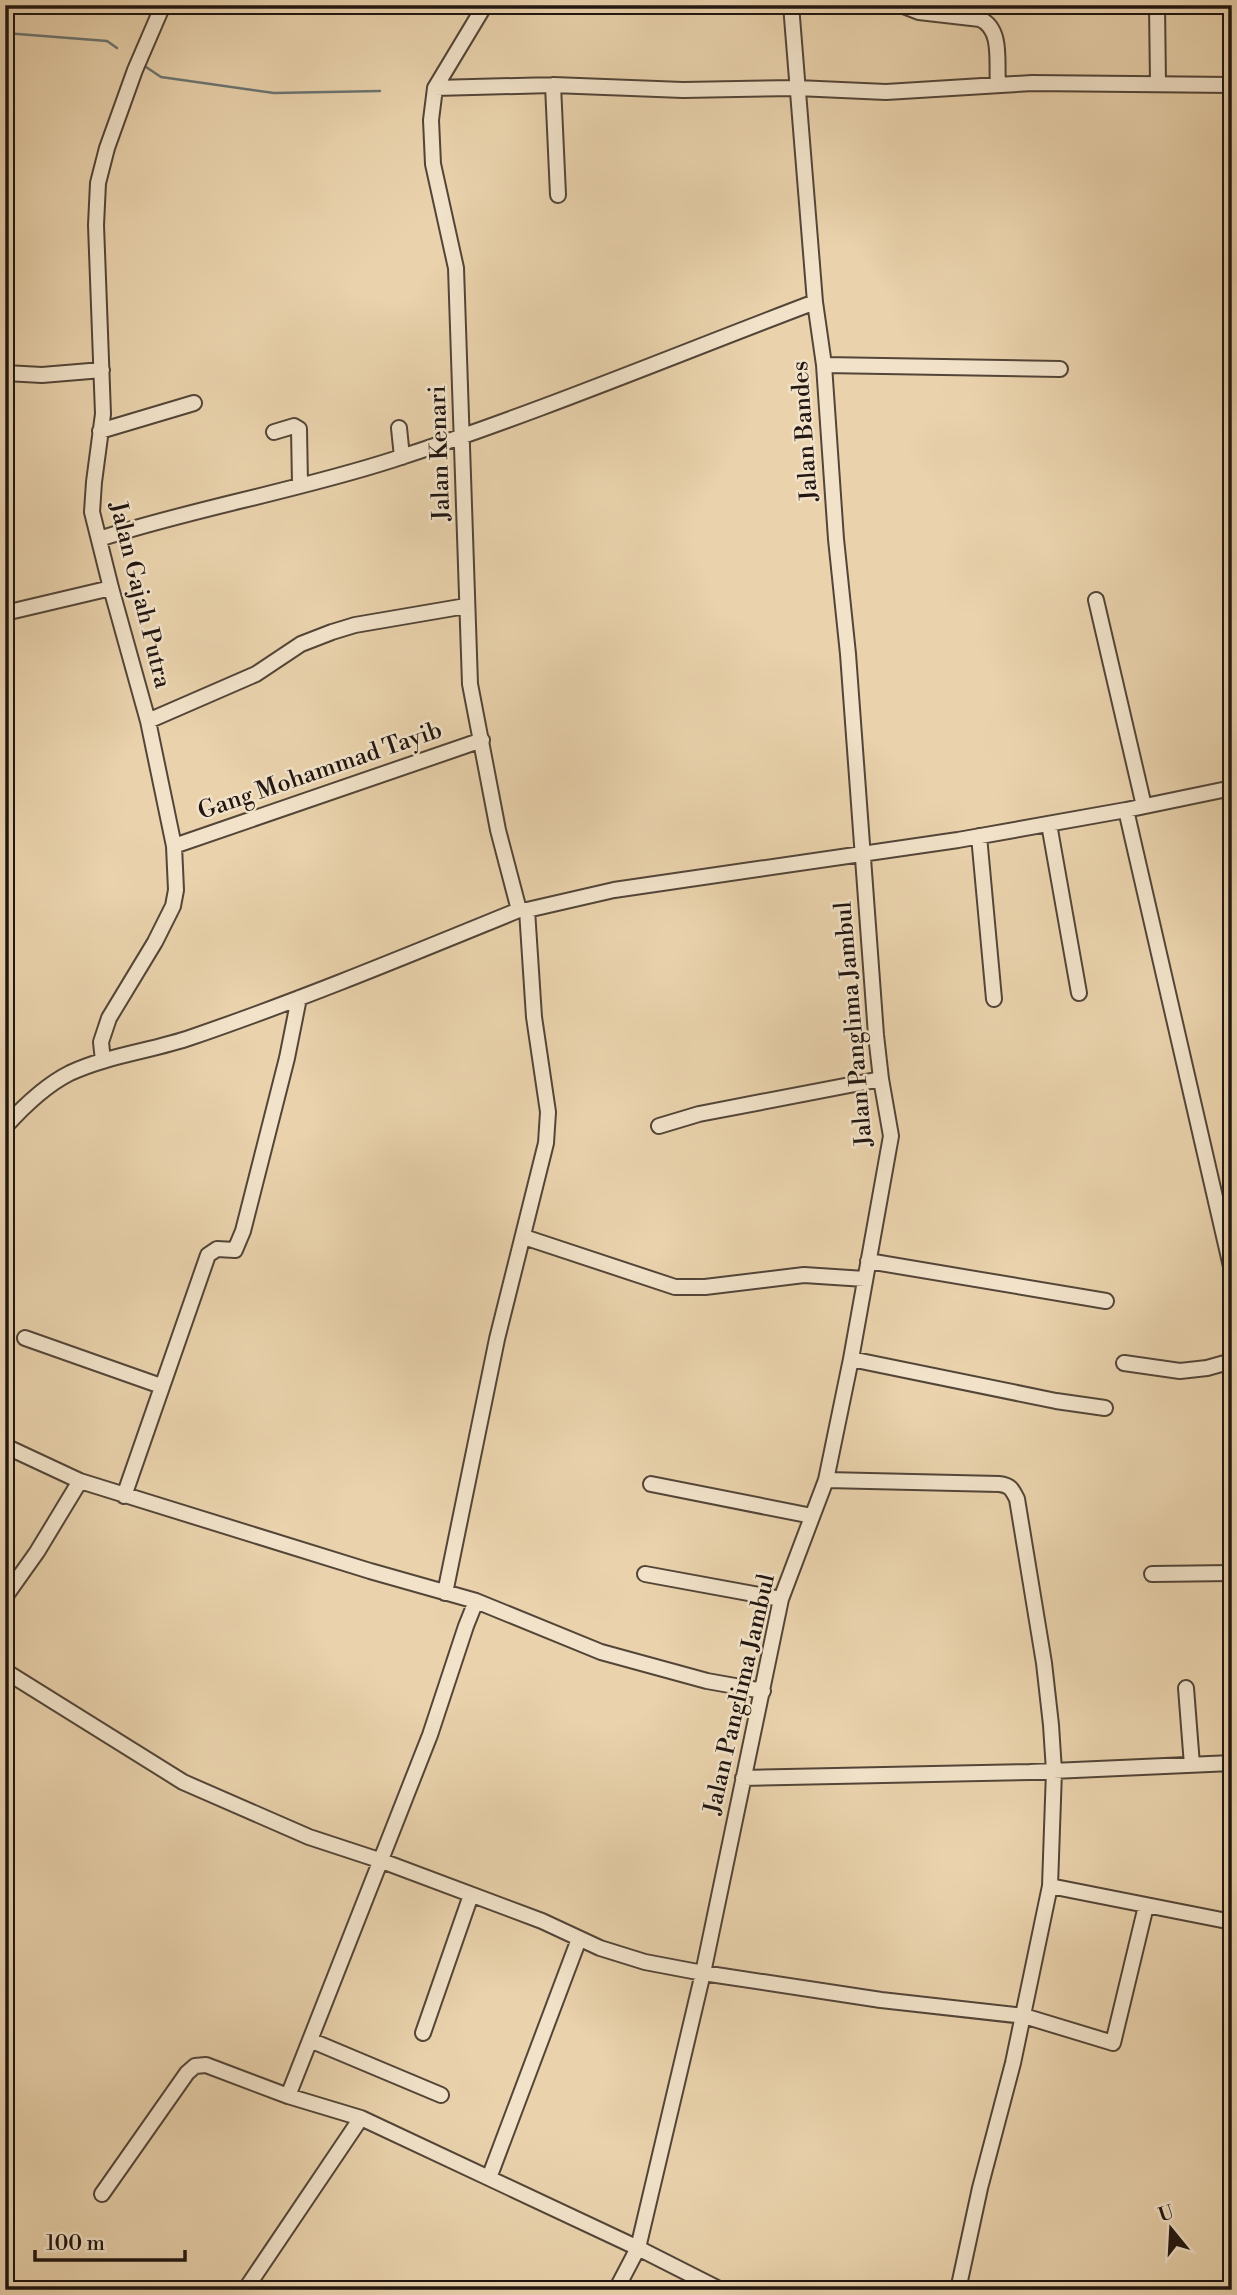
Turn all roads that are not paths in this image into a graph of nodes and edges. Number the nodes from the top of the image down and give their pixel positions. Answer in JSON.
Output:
{"nodes":[{"id":1,"x":163,"y":5,"type":"edge"},
{"id":2,"x":485,"y":5,"type":"edge"},
{"id":3,"x":791,"y":5,"type":"edge"},
{"id":4,"x":901,"y":5,"type":"edge"},
{"id":5,"x":1157,"y":5,"type":"edge"},
{"id":6,"x":998,"y":83,"type":"junction"},
{"id":7,"x":1158,"y":84,"type":"junction"},
{"id":8,"x":553,"y":85,"type":"junction"},
{"id":9,"x":1232,"y":85,"type":"edge"},
{"id":10,"x":435,"y":88,"type":"junction"},
{"id":11,"x":797,"y":88,"type":"junction"},
{"id":12,"x":558,"y":195,"type":"dead end"},
{"id":13,"x":815,"y":302,"type":"junction"},
{"id":14,"x":824,"y":365,"type":"junction"},
{"id":15,"x":1060,"y":369,"type":"dead end"},
{"id":16,"x":102,"y":370,"type":"junction"},
{"id":17,"x":5,"y":373,"type":"edge"},
{"id":18,"x":194,"y":403,"type":"dead end"},
{"id":19,"x":399,"y":428,"type":"dead end"},
{"id":20,"x":100,"y":431,"type":"junction"},
{"id":21,"x":274,"y":432,"type":"dead end"},
{"id":22,"x":461,"y":436,"type":"junction"},
{"id":23,"x":402,"y":457,"type":"junction"},
{"id":24,"x":300,"y":484,"type":"junction"},
{"id":25,"x":99,"y":539,"type":"junction"},
{"id":26,"x":111,"y":588,"type":"junction"},
{"id":27,"x":1096,"y":600,"type":"dead end"},
{"id":28,"x":466,"y":606,"type":"junction"},
{"id":29,"x":5,"y":612,"type":"edge"},
{"id":30,"x":148,"y":721,"type":"junction"},
{"id":31,"x":482,"y":740,"type":"junction"},
{"id":32,"x":1232,"y":788,"type":"edge"},
{"id":33,"x":1144,"y":806,"type":"junction"},
{"id":34,"x":1126,"y":810,"type":"junction"},
{"id":35,"x":1049,"y":824,"type":"junction"},
{"id":36,"x":979,"y":836,"type":"junction"},
{"id":37,"x":174,"y":846,"type":"junction"},
{"id":38,"x":862,"y":854,"type":"junction"},
{"id":39,"x":523,"y":910,"type":"junction"},
{"id":40,"x":1080,"y":993,"type":"dead end"},
{"id":41,"x":299,"y":998,"type":"junction"},
{"id":42,"x":994,"y":999,"type":"dead end"},
{"id":43,"x":103,"y":1061,"type":"junction"},
{"id":44,"x":881,"y":1079,"type":"junction"},
{"id":45,"x":659,"y":1126,"type":"dead end"},
{"id":46,"x":5,"y":1127,"type":"edge"},
{"id":47,"x":1226,"y":1219,"type":"edge"},
{"id":48,"x":524,"y":1237,"type":"junction"},
{"id":49,"x":868,"y":1261,"type":"junction"},
{"id":50,"x":1232,"y":1271,"type":"edge"},
{"id":51,"x":865,"y":1279,"type":"junction"},
{"id":52,"x":1106,"y":1300,"type":"dead end"},
{"id":53,"x":25,"y":1338,"type":"dead end"},
{"id":54,"x":851,"y":1359,"type":"junction"},
{"id":55,"x":1232,"y":1361,"type":"edge"},
{"id":56,"x":1124,"y":1363,"type":"dead end"},
{"id":57,"x":161,"y":1386,"type":"junction"},
{"id":58,"x":1105,"y":1408,"type":"dead end"},
{"id":59,"x":5,"y":1446,"type":"edge"},
{"id":60,"x":826,"y":1480,"type":"junction"},
{"id":61,"x":80,"y":1481,"type":"junction"},
{"id":62,"x":651,"y":1484,"type":"dead end"},
{"id":63,"x":124,"y":1496,"type":"junction"},
{"id":64,"x":812,"y":1516,"type":"junction"},
{"id":65,"x":1232,"y":1573,"type":"edge"},
{"id":66,"x":645,"y":1574,"type":"dead end"},
{"id":67,"x":1152,"y":1574,"type":"dead end"},
{"id":68,"x":445,"y":1593,"type":"junction"},
{"id":69,"x":5,"y":1597,"type":"edge"},
{"id":70,"x":780,"y":1599,"type":"junction"},
{"id":71,"x":476,"y":1601,"type":"junction"},
{"id":72,"x":5,"y":1671,"type":"edge"},
{"id":73,"x":1186,"y":1688,"type":"dead end"},
{"id":74,"x":763,"y":1690,"type":"junction"},
{"id":75,"x":1232,"y":1763,"type":"edge"},
{"id":76,"x":1192,"y":1765,"type":"junction"},
{"id":77,"x":1054,"y":1771,"type":"junction"},
{"id":78,"x":743,"y":1778,"type":"junction"},
{"id":79,"x":382,"y":1861,"type":"junction"},
{"id":80,"x":1050,"y":1886,"type":"junction"},
{"id":81,"x":471,"y":1895,"type":"junction"},
{"id":82,"x":1146,"y":1906,"type":"junction"},
{"id":83,"x":1232,"y":1922,"type":"edge"},
{"id":84,"x":579,"y":1939,"type":"junction"},
{"id":85,"x":704,"y":1973,"type":"junction"},
{"id":86,"x":1024,"y":2016,"type":"junction"},
{"id":87,"x":423,"y":2033,"type":"dead end"},
{"id":88,"x":310,"y":2040,"type":"junction"},
{"id":89,"x":441,"y":2095,"type":"dead end"},
{"id":90,"x":288,"y":2096,"type":"junction"},
{"id":91,"x":361,"y":2118,"type":"junction"},
{"id":92,"x":489,"y":2178,"type":"junction"},
{"id":93,"x":102,"y":2194,"type":"dead end"},
{"id":94,"x":638,"y":2248,"type":"junction"},
{"id":95,"x":245,"y":2290,"type":"edge"},
{"id":96,"x":616,"y":2290,"type":"edge"},
{"id":97,"x":721,"y":2290,"type":"edge"},
{"id":98,"x":958,"y":2290,"type":"edge"}],
"edges":[{"from":1,"to":16,"type":"street","name":"Jalan Gajah Putra"},
{"from":2,"to":10,"type":"street","name":"Jalan Kenari"},
{"from":3,"to":11,"type":"street","name":"Jalan Bandes"},
{"from":4,"to":6,"type":"street"},
{"from":5,"to":7,"type":"street"},
{"from":6,"to":7,"type":"street"},
{"from":6,"to":11,"type":"street"},
{"from":7,"to":9,"type":"street"},
{"from":8,"to":10,"type":"street"},
{"from":8,"to":11,"type":"street"},
{"from":8,"to":12,"type":"street"},
{"from":10,"to":22,"type":"street","name":"Jalan Kenari"},
{"from":11,"to":13,"type":"street","name":"Jalan Bandes"},
{"from":13,"to":14,"type":"street","name":"Jalan Bandes"},
{"from":13,"to":22,"type":"street"},
{"from":14,"to":15,"type":"street"},
{"from":14,"to":38,"type":"street","name":"Jalan Bandes"},
{"from":16,"to":17,"type":"street"},
{"from":16,"to":20,"type":"street","name":"Jalan Gajah Putra"},
{"from":18,"to":20,"type":"street"},
{"from":19,"to":23,"type":"street"},
{"from":20,"to":25,"type":"street","name":"Jalan Gajah Putra"},
{"from":21,"to":24,"type":"street"},
{"from":22,"to":23,"type":"street"},
{"from":22,"to":28,"type":"street","name":"Jalan Kenari"},
{"from":23,"to":24,"type":"street"},
{"from":24,"to":25,"type":"street"},
{"from":25,"to":26,"type":"street","name":"Jalan Gajah Putra"},
{"from":26,"to":29,"type":"street"},
{"from":26,"to":30,"type":"street","name":"Jalan Gajah Putra"},
{"from":27,"to":33,"type":"street"},
{"from":28,"to":30,"type":"street"},
{"from":28,"to":31,"type":"street","name":"Jalan Kenari"},
{"from":30,"to":37,"type":"street","name":"Jalan Gajah Putra"},
{"from":31,"to":37,"type":"street","name":"Gang Mohammad Tayib"},
{"from":31,"to":39,"type":"street","name":"Jalan Kenari"},
{"from":32,"to":33,"type":"street"},
{"from":33,"to":34,"type":"street"},
{"from":34,"to":35,"type":"street"},
{"from":34,"to":47,"type":"street"},
{"from":35,"to":36,"type":"street"},
{"from":35,"to":40,"type":"street"},
{"from":36,"to":38,"type":"street"},
{"from":36,"to":42,"type":"street"},
{"from":37,"to":43,"type":"street","name":"Jalan Gajah Putra"},
{"from":38,"to":39,"type":"street"},
{"from":38,"to":44,"type":"street","name":"Jalan Panglima Jambul"},
{"from":39,"to":41,"type":"street"},
{"from":39,"to":48,"type":"street","name":"Jalan Kenari"},
{"from":41,"to":43,"type":"street"},
{"from":41,"to":57,"type":"street"},
{"from":43,"to":46,"type":"street"},
{"from":44,"to":45,"type":"street"},
{"from":44,"to":49,"type":"street","name":"Jalan Panglima Jambul"},
{"from":47,"to":50,"type":"street"},
{"from":48,"to":51,"type":"street"},
{"from":48,"to":68,"type":"street","name":"Jalan Kenari"},
{"from":49,"to":51,"type":"street","name":"Jalan Panglima Jambul"},
{"from":49,"to":52,"type":"street"},
{"from":51,"to":54,"type":"street","name":"Jalan Panglima Jambul"},
{"from":53,"to":57,"type":"street"},
{"from":54,"to":58,"type":"street"},
{"from":54,"to":60,"type":"street","name":"Jalan Panglima Jambul"},
{"from":55,"to":56,"type":"street"},
{"from":57,"to":63,"type":"street"},
{"from":59,"to":61,"type":"street"},
{"from":60,"to":64,"type":"street","name":"Jalan Panglima Jambul"},
{"from":60,"to":77,"type":"street"},
{"from":61,"to":63,"type":"street"},
{"from":61,"to":69,"type":"street"},
{"from":62,"to":64,"type":"street"},
{"from":63,"to":68,"type":"street"},
{"from":64,"to":70,"type":"street","name":"Jalan Panglima Jambul"},
{"from":65,"to":67,"type":"street"},
{"from":66,"to":70,"type":"street"},
{"from":68,"to":71,"type":"street"},
{"from":70,"to":74,"type":"street","name":"Jalan Panglima Jambul"},
{"from":71,"to":74,"type":"street"},
{"from":71,"to":79,"type":"street"},
{"from":72,"to":79,"type":"street"},
{"from":73,"to":76,"type":"street"},
{"from":74,"to":78,"type":"street","name":"Jalan Panglima Jambul"},
{"from":75,"to":76,"type":"street"},
{"from":76,"to":77,"type":"street"},
{"from":77,"to":78,"type":"street"},
{"from":77,"to":80,"type":"street"},
{"from":78,"to":85,"type":"street","name":"Jalan Panglima Jambul"},
{"from":79,"to":81,"type":"street"},
{"from":79,"to":88,"type":"street"},
{"from":80,"to":82,"type":"street"},
{"from":80,"to":86,"type":"street"},
{"from":81,"to":84,"type":"street"},
{"from":81,"to":87,"type":"street"},
{"from":82,"to":83,"type":"street"},
{"from":82,"to":86,"type":"street"},
{"from":84,"to":85,"type":"street"},
{"from":84,"to":92,"type":"street"},
{"from":85,"to":86,"type":"street"},
{"from":85,"to":94,"type":"street","name":"Jalan Panglima Jambul"},
{"from":86,"to":98,"type":"street"},
{"from":88,"to":89,"type":"street"},
{"from":88,"to":90,"type":"street"},
{"from":90,"to":91,"type":"street"},
{"from":90,"to":93,"type":"street"},
{"from":91,"to":92,"type":"street"},
{"from":91,"to":95,"type":"street"},
{"from":92,"to":94,"type":"street"},
{"from":94,"to":96,"type":"street","name":"Jalan Panglima Jambul"},
{"from":94,"to":97,"type":"street"}]}
